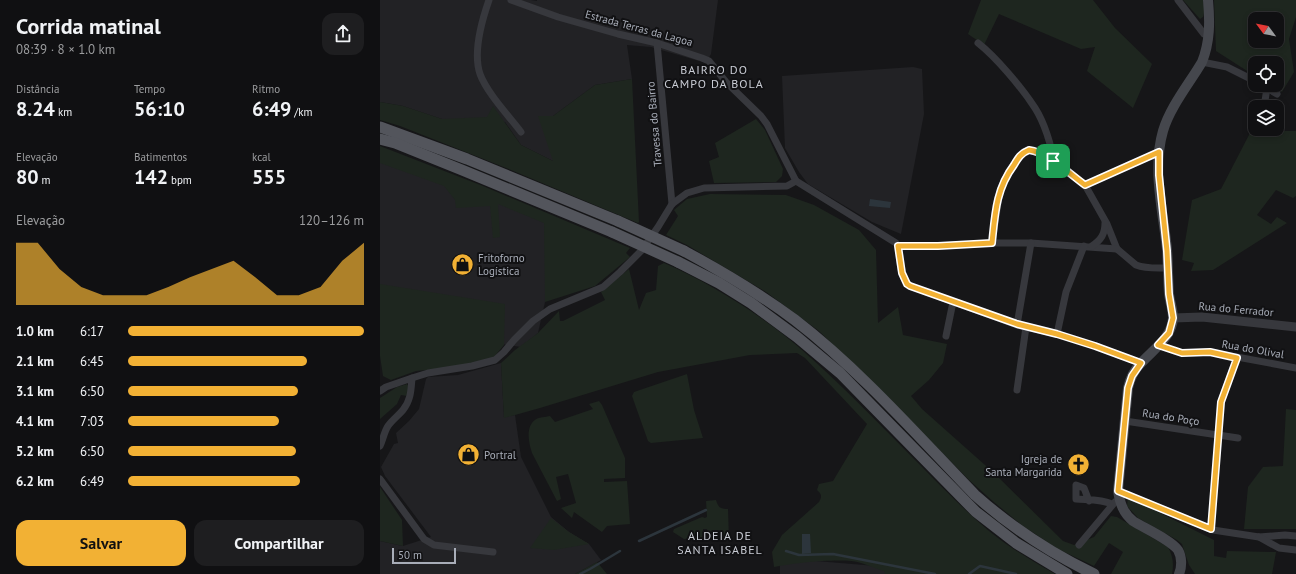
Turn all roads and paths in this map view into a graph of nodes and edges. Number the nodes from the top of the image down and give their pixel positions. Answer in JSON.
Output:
{"nodes":[{"id":1,"x":489,"y":0,"type":"edge"},
{"id":2,"x":511,"y":0,"type":"edge"},
{"id":3,"x":1178,"y":0,"type":"edge"},
{"id":4,"x":1208,"y":0,"type":"edge"},
{"id":5,"x":1208,"y":37,"type":"junction"},
{"id":6,"x":657,"y":43,"type":"junction"},
{"id":7,"x":978,"y":43,"type":"dead end"},
{"id":8,"x":1202,"y":62,"type":"junction"},
{"id":9,"x":1248,"y":78,"type":"edge"},
{"id":10,"x":1273,"y":92,"type":"edge"},
{"id":11,"x":1277,"y":94,"type":"dead end"},
{"id":12,"x":380,"y":127,"type":"edge"},
{"id":13,"x":521,"y":132,"type":"dead end"},
{"id":14,"x":380,"y":139,"type":"edge"},
{"id":15,"x":1159,"y":152,"type":"junction"},
{"id":16,"x":1053,"y":161,"type":"junction"},
{"id":17,"x":796,"y":180,"type":"junction"},
{"id":18,"x":1085,"y":185,"type":"junction"},
{"id":19,"x":672,"y":204,"type":"junction"},
{"id":20,"x":1104,"y":219,"type":"junction"},
{"id":21,"x":992,"y":243,"type":"junction"},
{"id":22,"x":1031,"y":243,"type":"junction"},
{"id":23,"x":898,"y":246,"type":"junction"},
{"id":24,"x":1088,"y":246,"type":"junction"},
{"id":25,"x":1117,"y":248,"type":"junction"},
{"id":26,"x":1167,"y":268,"type":"junction"},
{"id":27,"x":953,"y":302,"type":"junction"},
{"id":28,"x":1173,"y":318,"type":"junction"},
{"id":29,"x":1017,"y":324,"type":"junction"},
{"id":30,"x":1026,"y":327,"type":"junction"},
{"id":31,"x":1296,"y":327,"type":"edge"},
{"id":32,"x":1057,"y":334,"type":"junction"},
{"id":33,"x":946,"y":336,"type":"dead end"},
{"id":34,"x":1158,"y":345,"type":"junction"},
{"id":35,"x":1237,"y":358,"type":"junction"},
{"id":36,"x":1141,"y":363,"type":"junction"},
{"id":37,"x":1296,"y":368,"type":"edge"},
{"id":38,"x":412,"y":378,"type":"junction"},
{"id":39,"x":1018,"y":390,"type":"dead end"},
{"id":40,"x":380,"y":391,"type":"edge"},
{"id":41,"x":1125,"y":421,"type":"junction"},
{"id":42,"x":1218,"y":436,"type":"junction"},
{"id":43,"x":1238,"y":438,"type":"dead end"},
{"id":44,"x":380,"y":446,"type":"edge"},
{"id":45,"x":380,"y":479,"type":"edge"},
{"id":46,"x":1116,"y":498,"type":"junction"},
{"id":47,"x":1089,"y":501,"type":"dead end"},
{"id":48,"x":1211,"y":529,"type":"junction"},
{"id":49,"x":1282,"y":535,"type":"junction"},
{"id":50,"x":1296,"y":536,"type":"edge"},
{"id":51,"x":1259,"y":537,"type":"junction"},
{"id":52,"x":1079,"y":545,"type":"dead end"},
{"id":53,"x":1279,"y":548,"type":"junction"},
{"id":54,"x":1296,"y":550,"type":"edge"},
{"id":55,"x":493,"y":552,"type":"dead end"},
{"id":56,"x":1182,"y":572,"type":"edge"},
{"id":57,"x":1067,"y":574,"type":"edge"},
{"id":58,"x":1094,"y":574,"type":"edge"}],
"edges":[{"from":1,"to":13,"type":"street"},
{"from":2,"to":6,"type":"street","name":"Estrada Terras da Lagoa"},
{"from":3,"to":5,"type":"street"},
{"from":4,"to":5,"type":"main road"},
{"from":5,"to":8,"type":"main road"},
{"from":6,"to":17,"type":"street","name":"Estrada Terras da Lagoa"},
{"from":6,"to":19,"type":"street","name":"Travessa do Bairro"},
{"from":7,"to":16,"type":"street"},
{"from":8,"to":9,"type":"street"},
{"from":8,"to":15,"type":"main road"},
{"from":10,"to":11,"type":"street"},
{"from":12,"to":58,"type":"main road","bridge":true},
{"from":14,"to":57,"type":"main road","bridge":true},
{"from":15,"to":18,"type":"street"},
{"from":15,"to":26,"type":"main road"},
{"from":16,"to":18,"type":"street"},
{"from":16,"to":21,"type":"street"},
{"from":17,"to":19,"type":"street"},
{"from":17,"to":23,"type":"street"},
{"from":18,"to":20,"type":"street"},
{"from":19,"to":38,"type":"street"},
{"from":20,"to":24,"type":"street"},
{"from":20,"to":25,"type":"street"},
{"from":21,"to":22,"type":"street"},
{"from":21,"to":23,"type":"street"},
{"from":22,"to":24,"type":"street"},
{"from":22,"to":29,"type":"street"},
{"from":23,"to":27,"type":"street"},
{"from":24,"to":25,"type":"street"},
{"from":24,"to":32,"type":"street"},
{"from":25,"to":26,"type":"street"},
{"from":26,"to":28,"type":"main road"},
{"from":27,"to":29,"type":"street"},
{"from":27,"to":33,"type":"street"},
{"from":28,"to":31,"type":"street","name":"Rua do Ferrador"},
{"from":28,"to":34,"type":"main road"},
{"from":29,"to":30,"type":"street"},
{"from":30,"to":32,"type":"street"},
{"from":30,"to":39,"type":"street"},
{"from":32,"to":36,"type":"street"},
{"from":34,"to":35,"type":"street","name":"Rua do Olival"},
{"from":34,"to":36,"type":"main road"},
{"from":35,"to":37,"type":"street","name":"Rua do Olival"},
{"from":35,"to":42,"type":"street"},
{"from":36,"to":41,"type":"main road"},
{"from":38,"to":40,"type":"street"},
{"from":38,"to":44,"type":"street"},
{"from":41,"to":42,"type":"street","name":"Rua do Poço"},
{"from":41,"to":46,"type":"main road"},
{"from":42,"to":43,"type":"street","name":"Rua do Poço"},
{"from":42,"to":48,"type":"street"},
{"from":45,"to":55,"type":"street"},
{"from":46,"to":47,"type":"street"},
{"from":46,"to":48,"type":"street"},
{"from":46,"to":52,"type":"street"},
{"from":46,"to":56,"type":"main road"},
{"from":48,"to":51,"type":"street"},
{"from":49,"to":50,"type":"street"},
{"from":49,"to":51,"type":"street"},
{"from":49,"to":53,"type":"street"},
{"from":51,"to":53,"type":"street"},
{"from":53,"to":54,"type":"street"}]}
